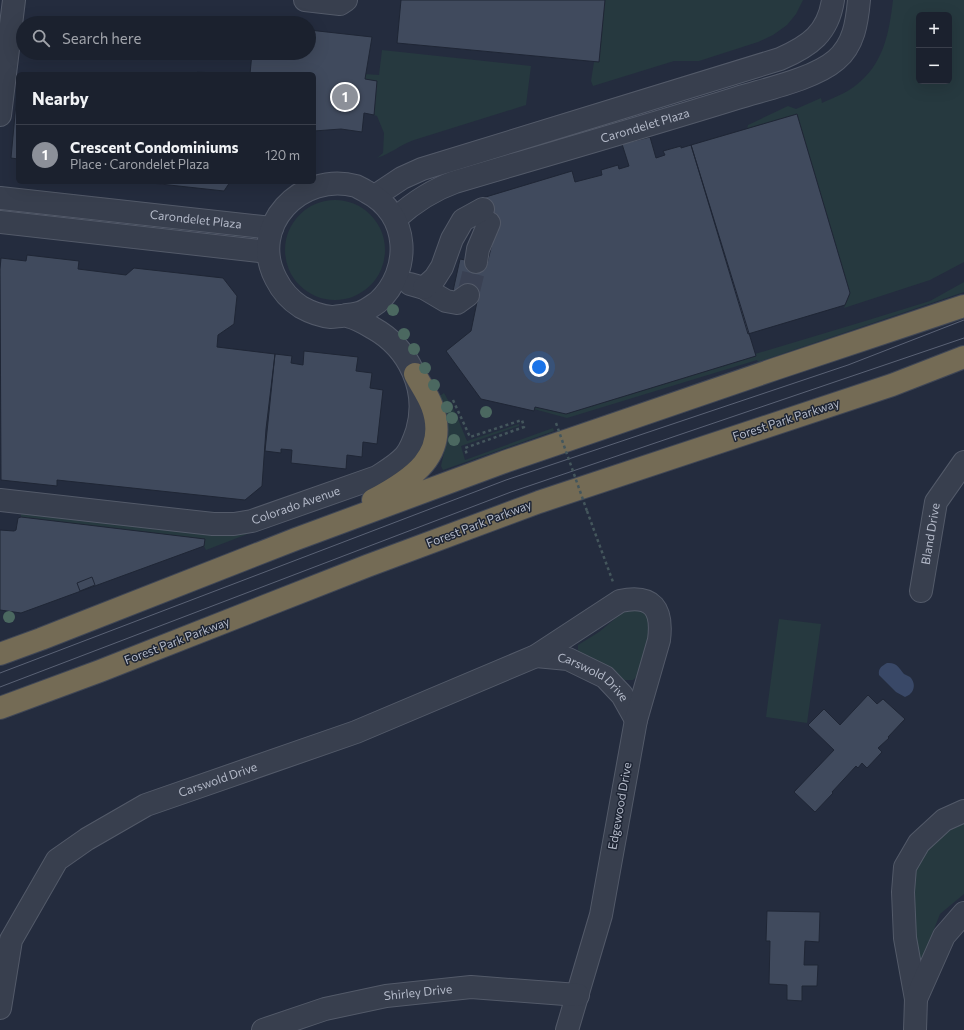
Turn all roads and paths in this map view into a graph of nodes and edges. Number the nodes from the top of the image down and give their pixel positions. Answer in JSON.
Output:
{"nodes":[{"id":1,"x":14,"y":0,"type":"edge"},
{"id":2,"x":306,"y":0,"type":"edge"},
{"id":3,"x":346,"y":0,"type":"edge"},
{"id":4,"x":833,"y":0,"type":"edge"},
{"id":5,"x":859,"y":0,"type":"edge"},
{"id":6,"x":714,"y":80,"type":"junction"},
{"id":7,"x":722,"y":103,"type":"junction"},
{"id":8,"x":0,"y":116,"type":"edge"},
{"id":9,"x":376,"y":196,"type":"junction"},
{"id":10,"x":0,"y":198,"type":"edge"},
{"id":11,"x":120,"y":211,"type":"junction"},
{"id":12,"x":395,"y":219,"type":"junction"},
{"id":13,"x":0,"y":222,"type":"edge"},
{"id":14,"x":272,"y":228,"type":"junction"},
{"id":15,"x":117,"y":235,"type":"junction"},
{"id":16,"x":452,"y":239,"type":"junction"},
{"id":17,"x":268,"y":252,"type":"junction"},
{"id":18,"x":395,"y":280,"type":"junction"},
{"id":19,"x":424,"y":288,"type":"junction"},
{"id":20,"x":468,"y":295,"type":"dead end"},
{"id":21,"x":964,"y":306,"type":"edge"},
{"id":22,"x":346,"y":315,"type":"junction"},
{"id":23,"x":964,"y":357,"type":"edge"},
{"id":24,"x":964,"y":368,"type":"edge"},
{"id":25,"x":415,"y":374,"type":"junction"},
{"id":26,"x":892,"y":385,"type":"junction"},
{"id":27,"x":459,"y":413,"type":"dead end"},
{"id":28,"x":549,"y":426,"type":"dead end"},
{"id":29,"x":467,"y":455,"type":"dead end"},
{"id":30,"x":964,"y":462,"type":"edge"},
{"id":31,"x":0,"y":500,"type":"edge"},
{"id":32,"x":296,"y":540,"type":"junction"},
{"id":33,"x":921,"y":591,"type":"dead end"},
{"id":34,"x":623,"y":593,"type":"junction"},
{"id":35,"x":0,"y":654,"type":"edge"},
{"id":36,"x":536,"y":656,"type":"junction"},
{"id":37,"x":0,"y":708,"type":"edge"},
{"id":38,"x":636,"y":720,"type":"junction"},
{"id":39,"x":964,"y":811,"type":"edge"},
{"id":40,"x":964,"y":913,"type":"edge"},
{"id":41,"x":578,"y":995,"type":"junction"},
{"id":42,"x":916,"y":999,"type":"junction"},
{"id":43,"x":0,"y":1008,"type":"edge"},
{"id":44,"x":271,"y":1029,"type":"edge"},
{"id":45,"x":567,"y":1030,"type":"edge"},
{"id":46,"x":915,"y":1030,"type":"edge"}],
"edges":[{"from":1,"to":8,"type":"street"},
{"from":2,"to":3,"type":"street"},
{"from":4,"to":6,"type":"street","name":"Carondelet Plaza"},
{"from":5,"to":7,"type":"street","name":"Carondelet Plaza"},
{"from":6,"to":7,"type":"street"},
{"from":6,"to":9,"type":"street","name":"Carondelet Plaza"},
{"from":7,"to":12,"type":"street","name":"Carondelet Plaza"},
{"from":9,"to":12,"type":"street"},
{"from":9,"to":14,"type":"street"},
{"from":10,"to":11,"type":"street","name":"Carondelet Plaza"},
{"from":11,"to":14,"type":"street","name":"Carondelet Plaza"},
{"from":11,"to":15,"type":"street"},
{"from":12,"to":18,"type":"street"},
{"from":13,"to":15,"type":"street","name":"Carondelet Plaza"},
{"from":14,"to":17,"type":"street"},
{"from":15,"to":17,"type":"street","name":"Carondelet Plaza"},
{"from":16,"to":16,"type":"street"},
{"from":16,"to":19,"type":"street"},
{"from":17,"to":22,"type":"street"},
{"from":18,"to":19,"type":"street"},
{"from":18,"to":22,"type":"street"},
{"from":19,"to":20,"type":"street"},
{"from":21,"to":32,"type":"highway"},
{"from":22,"to":25,"type":"street","name":"Colorado Avenue"},
{"from":23,"to":26,"type":"highway","name":"Forest Park Parkway"},
{"from":24,"to":26,"type":"highway"},
{"from":25,"to":31,"type":"street","name":"Colorado Avenue"},
{"from":25,"to":32,"type":"highway"},
{"from":26,"to":37,"type":"highway","name":"Forest Park Parkway"},
{"from":27,"to":29,"type":"path"},
{"from":28,"to":34,"type":"path","bridge":true},
{"from":30,"to":33,"type":"street","name":"Bland Drive"},
{"from":32,"to":35,"type":"highway"},
{"from":34,"to":36,"type":"street","name":"Carswold Drive"},
{"from":34,"to":38,"type":"street","name":"Edgewood Drive"},
{"from":36,"to":38,"type":"street","name":"Carswold Drive"},
{"from":36,"to":43,"type":"street","name":"Carswold Drive"},
{"from":38,"to":41,"type":"street","name":"Edgewood Drive"},
{"from":39,"to":42,"type":"street"},
{"from":40,"to":42,"type":"street"},
{"from":41,"to":44,"type":"street","name":"Shirley Drive"},
{"from":41,"to":45,"type":"street","name":"Edgewood Drive"},
{"from":42,"to":46,"type":"street"}]}
